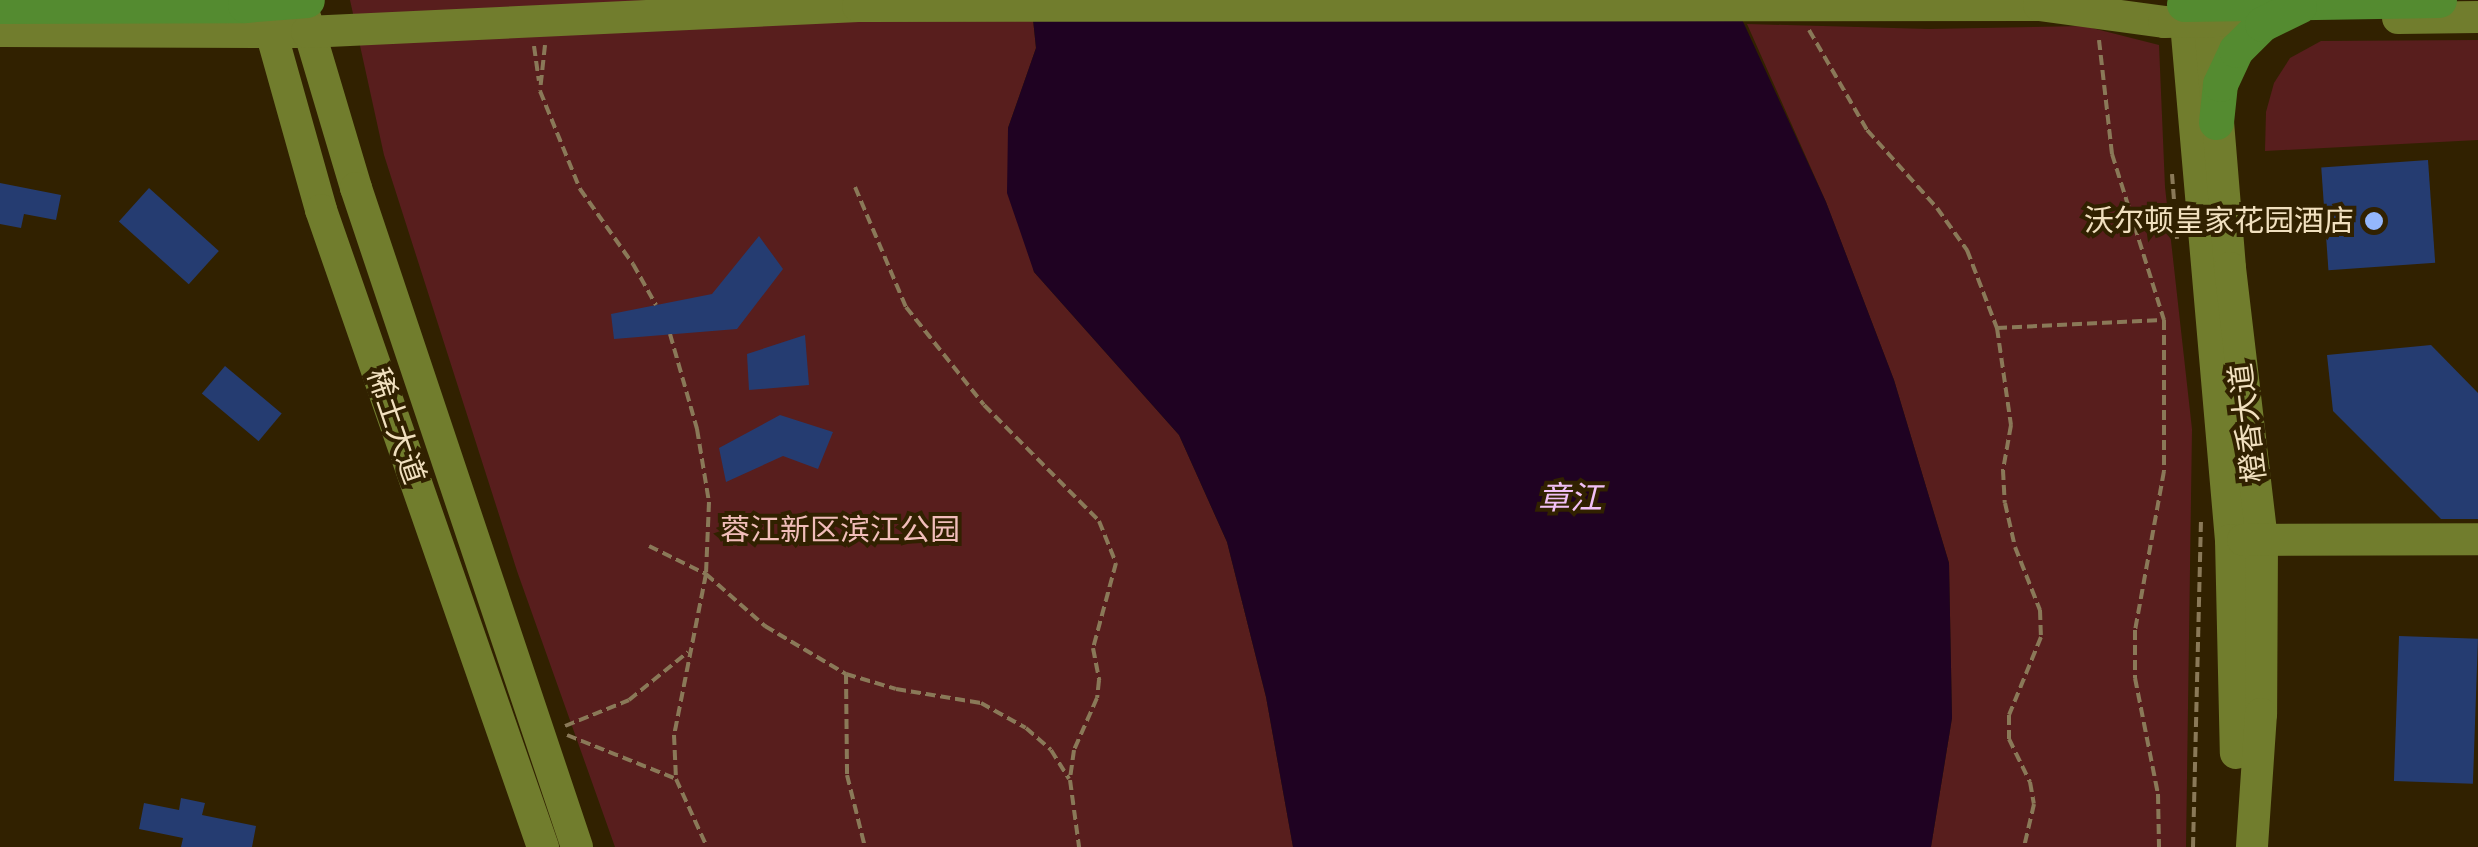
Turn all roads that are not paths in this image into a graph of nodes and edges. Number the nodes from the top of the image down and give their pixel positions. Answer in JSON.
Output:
{"nodes":[{"id":1,"x":2440,"y":0,"type":"edge"},
{"id":2,"x":2196,"y":2,"type":"edge"},
{"id":3,"x":2313,"y":3,"type":"junction"},
{"id":4,"x":0,"y":6,"type":"edge"},
{"id":5,"x":305,"y":11,"type":"edge"},
{"id":6,"x":266,"y":16,"type":"edge"},
{"id":7,"x":2478,"y":17,"type":"edge"},
{"id":8,"x":0,"y":32,"type":"edge"},
{"id":9,"x":2216,"y":122,"type":"junction"},
{"id":10,"x":2247,"y":540,"type":"junction"},
{"id":11,"x":2478,"y":540,"type":"edge"},
{"id":12,"x":543,"y":847,"type":"edge"},
{"id":13,"x":577,"y":847,"type":"edge"},
{"id":14,"x":2230,"y":847,"type":"edge"},
{"id":15,"x":2252,"y":847,"type":"edge"}],
"edges":[{"from":1,"to":3,"type":"main road"},
{"from":2,"to":3,"type":"main road"},
{"from":2,"to":9,"type":"main road","name":"橙香大道"},
{"from":2,"to":10,"type":"main road","name":"橙香大道"},
{"from":3,"to":9,"type":"main road"},
{"from":4,"to":5,"type":"main road"},
{"from":5,"to":6,"type":"main road"},
{"from":5,"to":7,"type":"main road"},
{"from":5,"to":13,"type":"main road","name":"稀土大道"},
{"from":6,"to":8,"type":"main road"},
{"from":6,"to":12,"type":"main road","name":"稀土大道"},
{"from":9,"to":10,"type":"main road","name":"橙香大道"},
{"from":10,"to":11,"type":"main road"},
{"from":10,"to":14,"type":"main road","name":"橙香大道"},
{"from":10,"to":15,"type":"main road","name":"橙香大道"}]}
